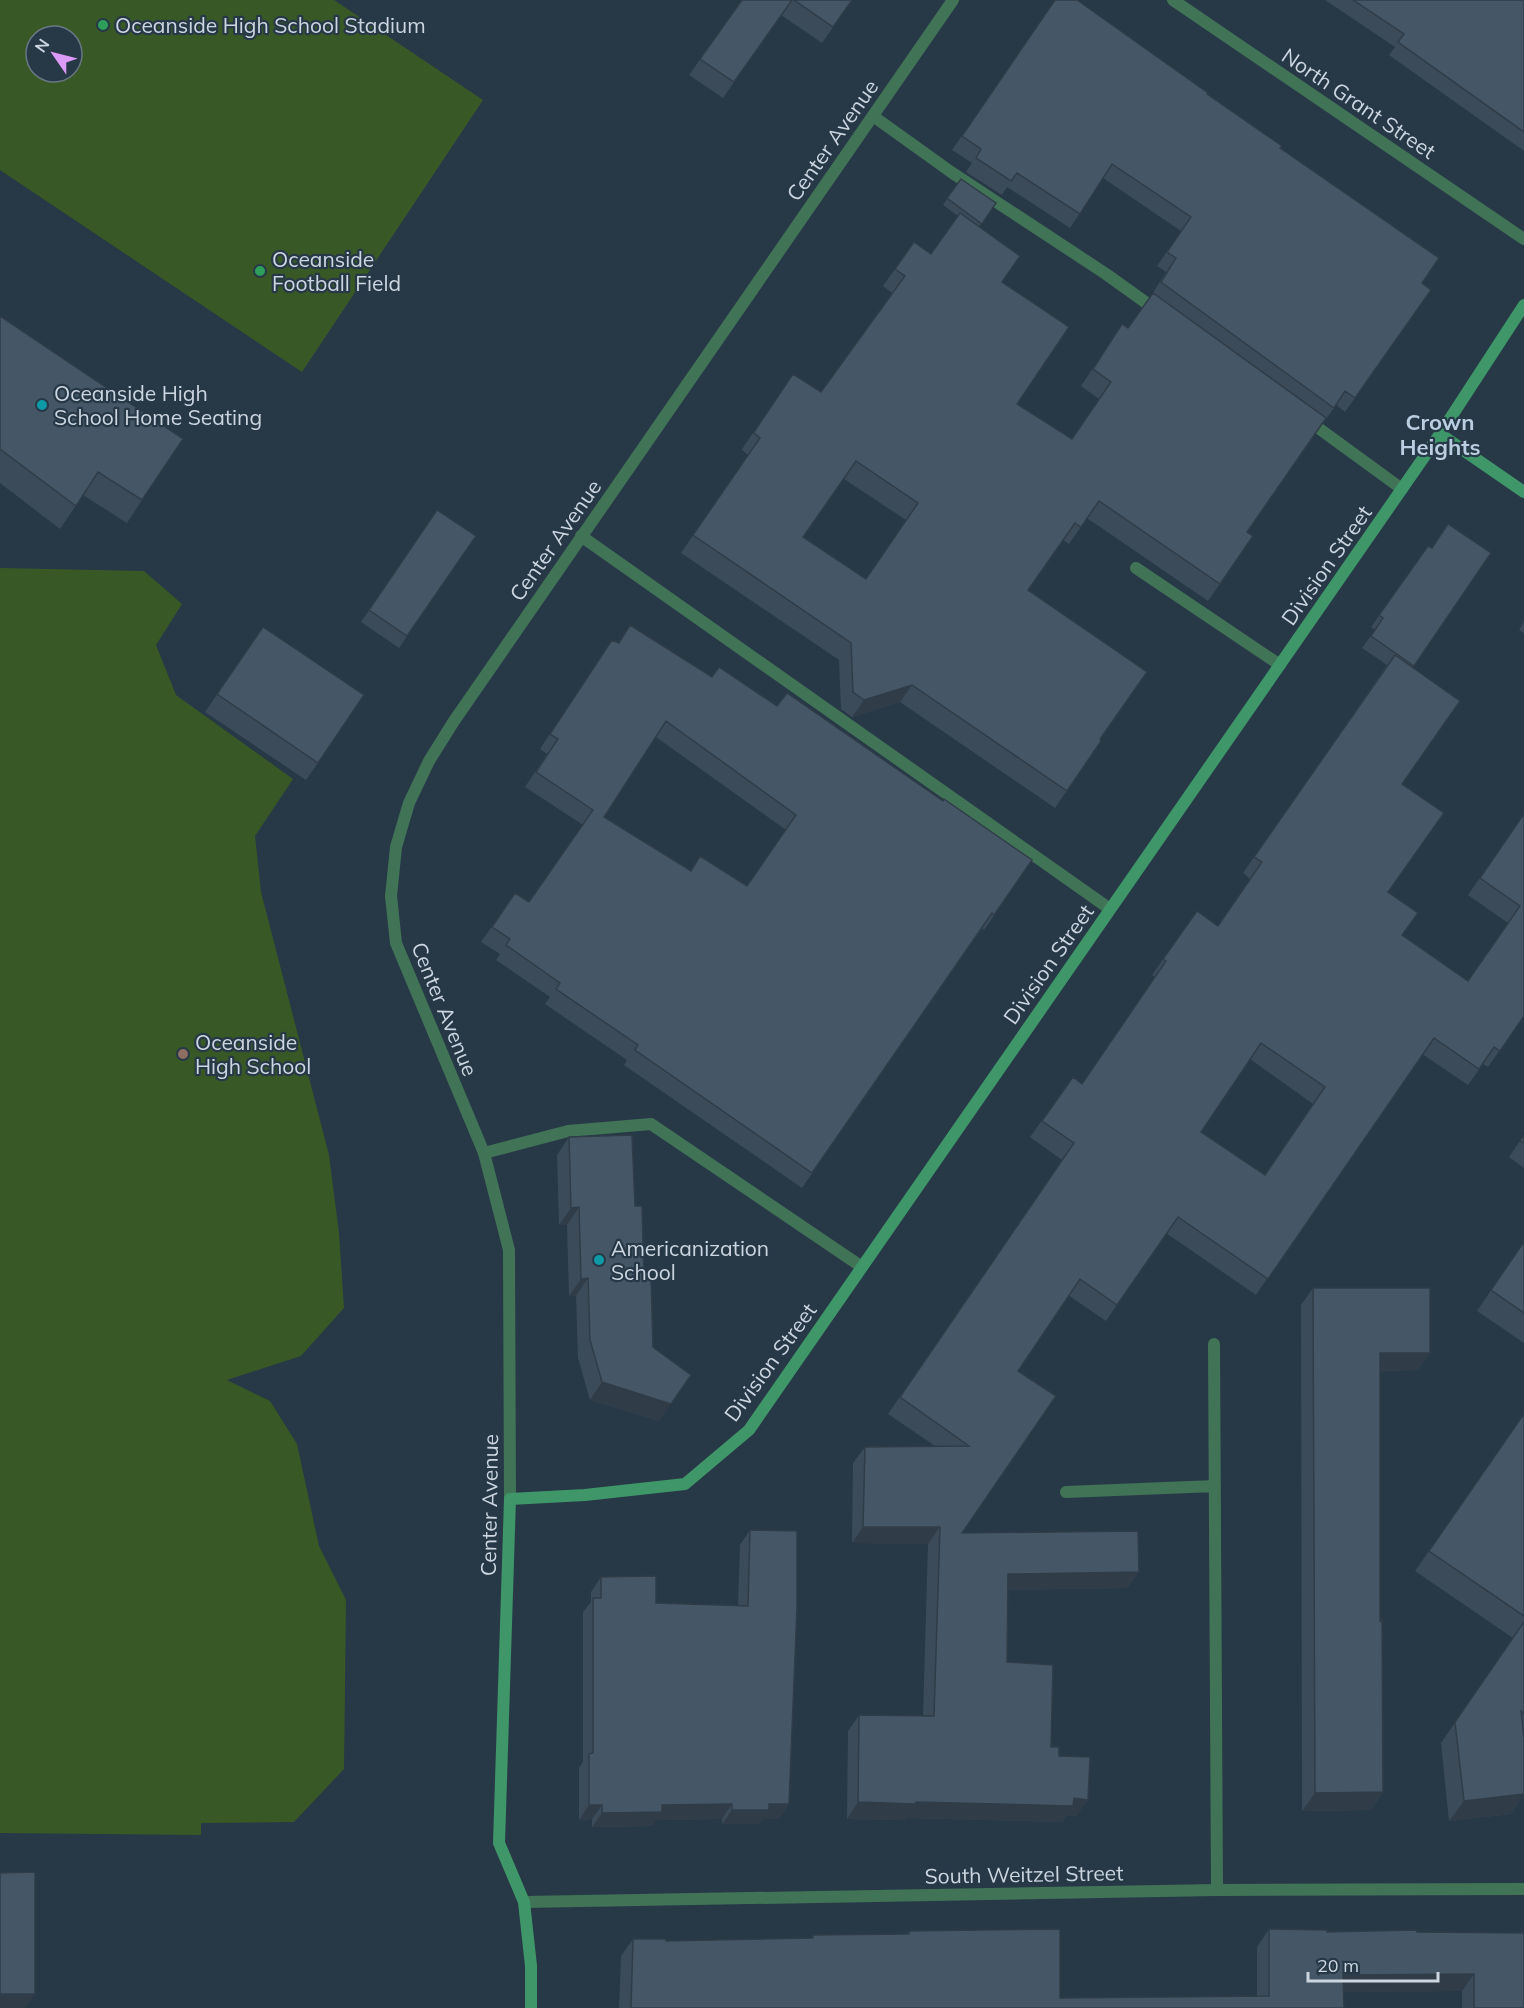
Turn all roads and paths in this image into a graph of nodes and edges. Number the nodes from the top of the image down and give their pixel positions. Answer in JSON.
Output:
{"nodes":[{"id":1,"x":953,"y":0,"type":"edge"},
{"id":2,"x":1173,"y":0,"type":"edge"},
{"id":3,"x":873,"y":116,"type":"junction"},
{"id":4,"x":1524,"y":239,"type":"edge"},
{"id":5,"x":1524,"y":305,"type":"edge"},
{"id":6,"x":1172,"y":322,"type":"edge"},
{"id":7,"x":1294,"y":411,"type":"edge"},
{"id":8,"x":1440,"y":434,"type":"junction"},
{"id":9,"x":1402,"y":489,"type":"junction"},
{"id":10,"x":1524,"y":492,"type":"edge"},
{"id":11,"x":581,"y":536,"type":"junction"},
{"id":12,"x":1136,"y":568,"type":"dead end"},
{"id":13,"x":1281,"y":665,"type":"junction"},
{"id":14,"x":1110,"y":909,"type":"junction"},
{"id":15,"x":484,"y":1153,"type":"junction"},
{"id":16,"x":862,"y":1267,"type":"junction"},
{"id":17,"x":1214,"y":1344,"type":"dead end"},
{"id":18,"x":1215,"y":1486,"type":"junction"},
{"id":19,"x":1066,"y":1492,"type":"dead end"},
{"id":20,"x":510,"y":1499,"type":"junction"},
{"id":21,"x":1524,"y":1889,"type":"edge"},
{"id":22,"x":1217,"y":1890,"type":"junction"},
{"id":23,"x":524,"y":1902,"type":"junction"},
{"id":24,"x":531,"y":2008,"type":"edge"}],
"edges":[{"from":1,"to":3,"type":"street","name":"Center Avenue"},
{"from":2,"to":4,"type":"street","name":"North Grant Street"},
{"from":3,"to":6,"type":"street"},
{"from":3,"to":11,"type":"street","name":"Center Avenue"},
{"from":5,"to":8,"type":"street","name":"Division Street"},
{"from":7,"to":9,"type":"street"},
{"from":8,"to":9,"type":"street","name":"Division Street"},
{"from":8,"to":10,"type":"street"},
{"from":9,"to":13,"type":"street","name":"Division Street"},
{"from":11,"to":14,"type":"street"},
{"from":11,"to":15,"type":"street","name":"Center Avenue"},
{"from":12,"to":13,"type":"street"},
{"from":13,"to":14,"type":"street","name":"Division Street"},
{"from":14,"to":16,"type":"street","name":"Division Street"},
{"from":15,"to":16,"type":"street"},
{"from":15,"to":20,"type":"street","name":"Center Avenue"},
{"from":16,"to":20,"type":"street","name":"Division Street"},
{"from":17,"to":18,"type":"street"},
{"from":18,"to":19,"type":"street"},
{"from":18,"to":22,"type":"street"},
{"from":20,"to":23,"type":"street","name":"Center Avenue"},
{"from":21,"to":22,"type":"street","name":"South Weitzel Street"},
{"from":22,"to":23,"type":"street","name":"South Weitzel Street"},
{"from":23,"to":24,"type":"street","name":"Center Avenue"}]}
